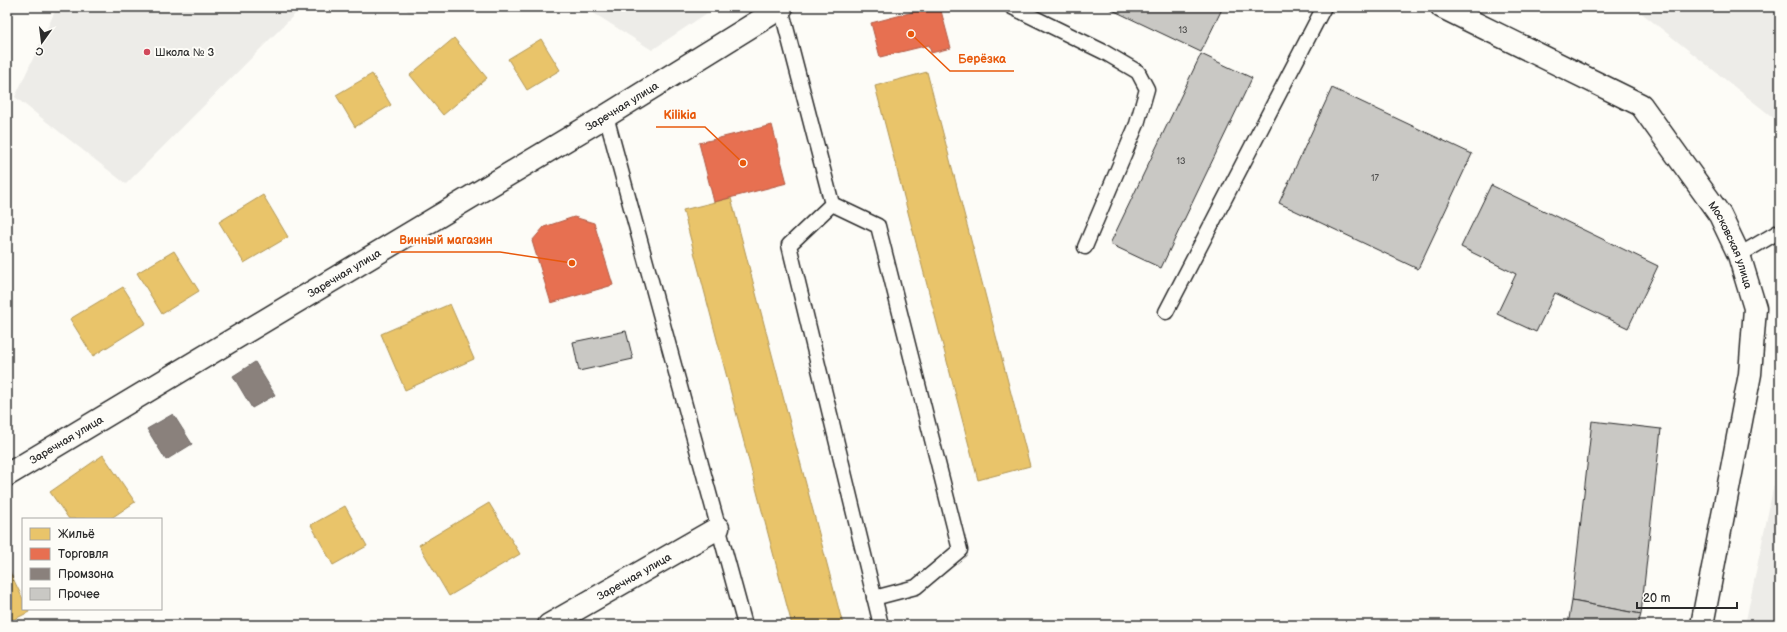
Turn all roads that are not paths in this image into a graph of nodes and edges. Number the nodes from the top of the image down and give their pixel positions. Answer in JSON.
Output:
{"nodes":[{"id":1,"x":782,"y":7,"type":"edge"},
{"id":2,"x":1012,"y":7,"type":"edge"},
{"id":3,"x":1324,"y":7,"type":"edge"},
{"id":4,"x":1442,"y":7,"type":"edge"},
{"id":5,"x":606,"y":116,"type":"junction"},
{"id":6,"x":832,"y":204,"type":"junction"},
{"id":7,"x":1780,"y":232,"type":"edge"},
{"id":8,"x":1085,"y":247,"type":"dead end"},
{"id":9,"x":1740,"y":255,"type":"junction"},
{"id":10,"x":1166,"y":312,"type":"dead end"},
{"id":11,"x":7,"y":474,"type":"edge"},
{"id":12,"x":718,"y":528,"type":"junction"},
{"id":13,"x":874,"y":598,"type":"junction"},
{"id":14,"x":549,"y":625,"type":"edge"},
{"id":15,"x":745,"y":625,"type":"edge"},
{"id":16,"x":881,"y":625,"type":"edge"},
{"id":17,"x":1702,"y":625,"type":"edge"}],
"edges":[{"from":1,"to":5,"type":"street","name":"Заречная улица"},
{"from":1,"to":6,"type":"lane"},
{"from":2,"to":8,"type":"lane"},
{"from":3,"to":10,"type":"lane"},
{"from":4,"to":9,"type":"street","name":"Московская улица"},
{"from":5,"to":11,"type":"street","name":"Заречная улица"},
{"from":5,"to":12,"type":"lane"},
{"from":6,"to":13,"type":"lane"},
{"from":6,"to":13,"type":"lane"},
{"from":7,"to":9,"type":"lane"},
{"from":9,"to":17,"type":"street","name":"Московская улица"},
{"from":12,"to":14,"type":"street","name":"Заречная улица"},
{"from":12,"to":15,"type":"lane"},
{"from":13,"to":16,"type":"lane"}]}
